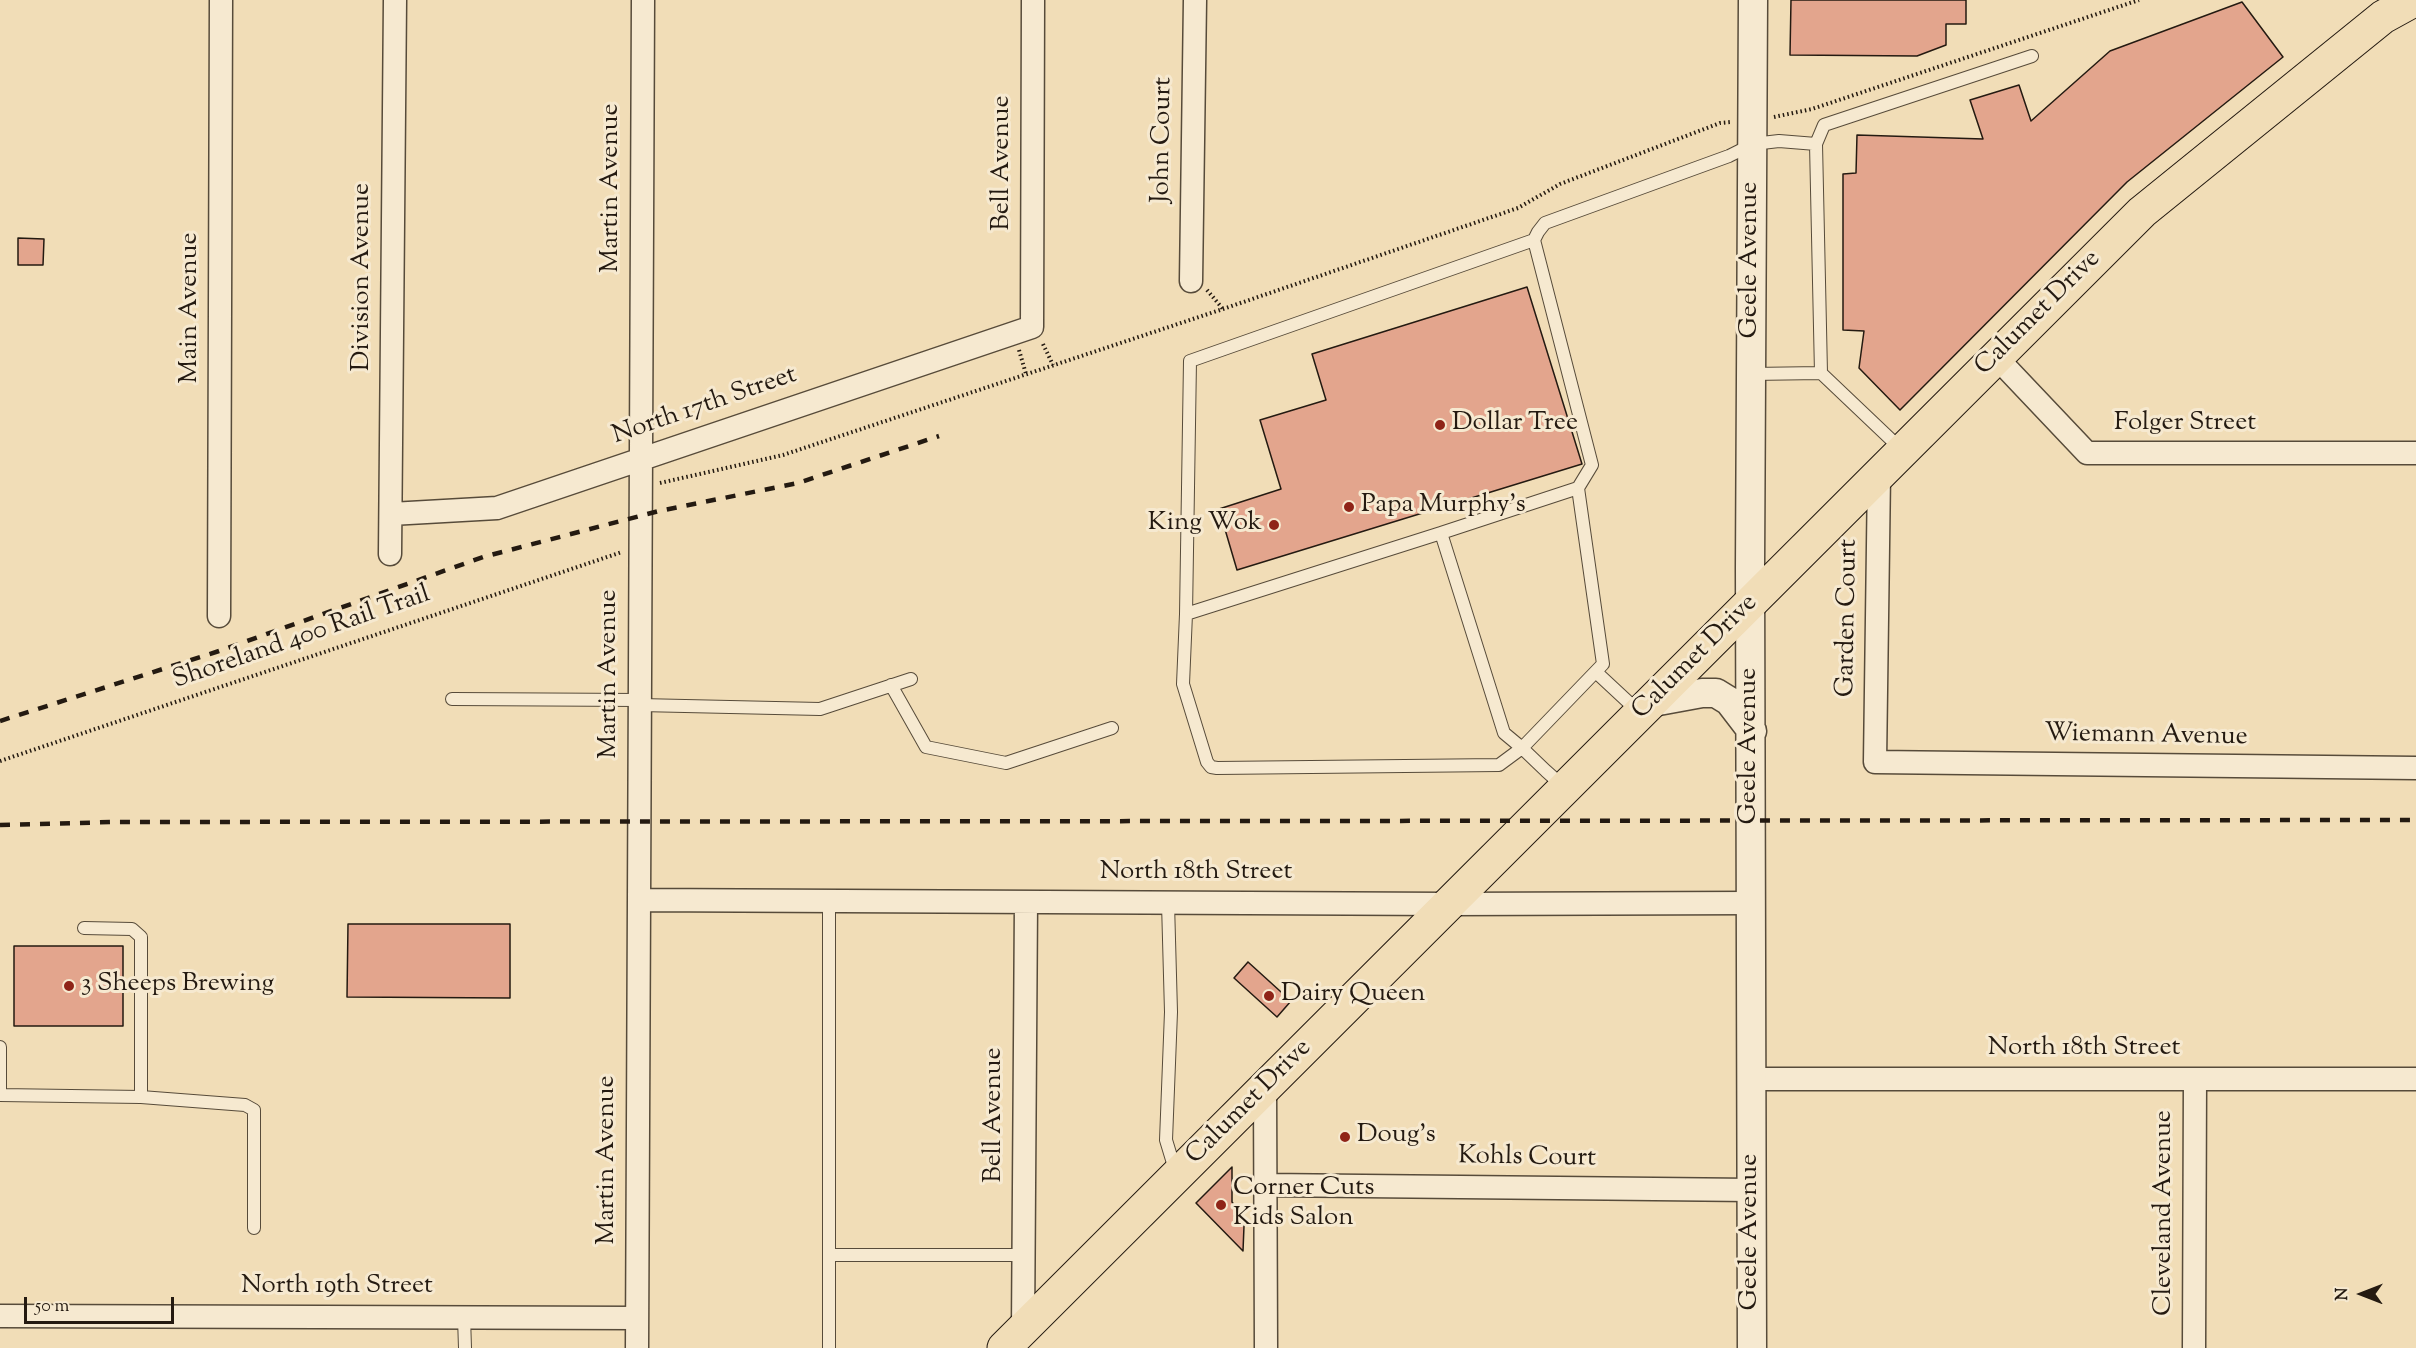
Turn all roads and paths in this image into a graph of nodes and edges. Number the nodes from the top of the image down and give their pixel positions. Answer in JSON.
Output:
{"nodes":[{"id":1,"x":221,"y":0,"type":"edge"},
{"id":2,"x":394,"y":0,"type":"edge"},
{"id":3,"x":643,"y":0,"type":"edge"},
{"id":4,"x":1033,"y":0,"type":"edge"},
{"id":5,"x":1195,"y":0,"type":"edge"},
{"id":6,"x":1753,"y":0,"type":"edge"},
{"id":7,"x":2139,"y":0,"type":"edge"},
{"id":8,"x":2414,"y":0,"type":"edge"},
{"id":9,"x":2032,"y":56,"type":"dead end"},
{"id":10,"x":1752,"y":132,"type":"junction"},
{"id":11,"x":1816,"y":144,"type":"junction"},
{"id":12,"x":1534,"y":240,"type":"junction"},
{"id":13,"x":1191,"y":280,"type":"dead end"},
{"id":14,"x":1032,"y":327,"type":"joint"},
{"id":15,"x":1996,"y":357,"type":"junction"},
{"id":16,"x":1821,"y":373,"type":"junction"},
{"id":17,"x":1751,"y":374,"type":"junction"},
{"id":18,"x":1902,"y":451,"type":"junction"},
{"id":19,"x":2416,"y":453,"type":"edge"},
{"id":20,"x":640,"y":460,"type":"junction"},
{"id":21,"x":1879,"y":474,"type":"junction"},
{"id":22,"x":654,"y":483,"type":"dead end"},
{"id":23,"x":1578,"y":488,"type":"junction"},
{"id":24,"x":391,"y":514,"type":"junction"},
{"id":25,"x":1441,"y":533,"type":"junction"},
{"id":26,"x":390,"y":554,"type":"dead end"},
{"id":27,"x":617,"y":554,"type":"dead end"},
{"id":28,"x":1750,"y":603,"type":"junction"},
{"id":29,"x":1186,"y":614,"type":"junction"},
{"id":30,"x":219,"y":616,"type":"dead end"},
{"id":31,"x":1597,"y":673,"type":"junction"},
{"id":32,"x":911,"y":679,"type":"dead end"},
{"id":33,"x":891,"y":685,"type":"junction"},
{"id":34,"x":452,"y":699,"type":"dead end"},
{"id":35,"x":640,"y":702,"type":"junction"},
{"id":36,"x":1647,"y":708,"type":"junction"},
{"id":37,"x":1112,"y":728,"type":"dead end"},
{"id":38,"x":1752,"y":731,"type":"junction"},
{"id":39,"x":1522,"y":748,"type":"junction"},
{"id":40,"x":0,"y":761,"type":"edge"},
{"id":41,"x":1875,"y":762,"type":"joint"},
{"id":42,"x":2416,"y":768,"type":"edge"},
{"id":43,"x":1566,"y":789,"type":"junction"},
{"id":44,"x":639,"y":900,"type":"junction"},
{"id":45,"x":830,"y":901,"type":"junction"},
{"id":46,"x":1026,"y":902,"type":"junction"},
{"id":47,"x":1168,"y":903,"type":"junction"},
{"id":48,"x":1752,"y":903,"type":"junction"},
{"id":49,"x":1449,"y":904,"type":"junction"},
{"id":50,"x":84,"y":928,"type":"dead end"},
{"id":51,"x":0,"y":1047,"type":"edge"},
{"id":52,"x":1752,"y":1078,"type":"junction"},
{"id":53,"x":2194,"y":1078,"type":"junction"},
{"id":54,"x":2416,"y":1079,"type":"edge"},
{"id":55,"x":1264,"y":1088,"type":"junction"},
{"id":56,"x":141,"y":1097,"type":"junction"},
{"id":57,"x":1177,"y":1176,"type":"junction"},
{"id":58,"x":1266,"y":1185,"type":"junction"},
{"id":59,"x":1752,"y":1190,"type":"junction"},
{"id":60,"x":254,"y":1228,"type":"dead end"},
{"id":61,"x":830,"y":1255,"type":"junction"},
{"id":62,"x":1023,"y":1255,"type":"junction"},
{"id":63,"x":0,"y":1316,"type":"edge"},
{"id":64,"x":464,"y":1317,"type":"junction"},
{"id":65,"x":637,"y":1318,"type":"junction"},
{"id":66,"x":1014,"y":1339,"type":"edge"},
{"id":67,"x":465,"y":1348,"type":"edge"},
{"id":68,"x":637,"y":1348,"type":"edge"},
{"id":69,"x":830,"y":1348,"type":"edge"},
{"id":70,"x":1266,"y":1348,"type":"edge"},
{"id":71,"x":1752,"y":1348,"type":"edge"},
{"id":72,"x":2194,"y":1348,"type":"edge"}],
"edges":[{"from":1,"to":30,"type":"street","name":"Main Avenue"},
{"from":2,"to":24,"type":"street","name":"Division Avenue"},
{"from":3,"to":20,"type":"street","name":"Martin Avenue"},
{"from":4,"to":14,"type":"street","name":"Bell Avenue"},
{"from":5,"to":13,"type":"street","name":"John Court"},
{"from":6,"to":10,"type":"street","name":"Geele Avenue"},
{"from":7,"to":10,"type":"path"},
{"from":8,"to":15,"type":"main road","name":"Calumet Drive"},
{"from":9,"to":11,"type":"lane"},
{"from":10,"to":11,"type":"lane"},
{"from":10,"to":12,"type":"lane"},
{"from":10,"to":17,"type":"street","name":"Geele Avenue"},
{"from":10,"to":22,"type":"path"},
{"from":11,"to":16,"type":"lane"},
{"from":12,"to":23,"type":"lane"},
{"from":12,"to":29,"type":"lane"},
{"from":14,"to":20,"type":"street","name":"North 17th Street"},
{"from":15,"to":18,"type":"main road","name":"Calumet Drive"},
{"from":15,"to":19,"type":"street","name":"Folger Street"},
{"from":16,"to":17,"type":"lane"},
{"from":16,"to":18,"type":"lane"},
{"from":17,"to":28,"type":"street","name":"Geele Avenue"},
{"from":18,"to":21,"type":"main road","name":"Calumet Drive"},
{"from":20,"to":24,"type":"street","name":"North 17th Street"},
{"from":20,"to":35,"type":"street","name":"Martin Avenue"},
{"from":21,"to":28,"type":"main road","name":"Calumet Drive"},
{"from":21,"to":41,"type":"street","name":"Garden Court"},
{"from":23,"to":25,"type":"lane"},
{"from":23,"to":31,"type":"lane"},
{"from":24,"to":26,"type":"street","name":"Division Avenue"},
{"from":25,"to":29,"type":"lane"},
{"from":25,"to":39,"type":"lane"},
{"from":27,"to":40,"type":"path","name":"Shoreland 400 Rail Trail"},
{"from":28,"to":36,"type":"main road","name":"Calumet Drive"},
{"from":28,"to":38,"type":"street","name":"Geele Avenue"},
{"from":29,"to":39,"type":"lane"},
{"from":31,"to":36,"type":"lane"},
{"from":31,"to":39,"type":"lane"},
{"from":32,"to":33,"type":"lane"},
{"from":33,"to":35,"type":"lane"},
{"from":33,"to":37,"type":"lane"},
{"from":34,"to":35,"type":"lane"},
{"from":35,"to":44,"type":"street","name":"Martin Avenue"},
{"from":36,"to":38,"type":"street"},
{"from":36,"to":43,"type":"main road","name":"Calumet Drive"},
{"from":38,"to":48,"type":"street","name":"Geele Avenue"},
{"from":39,"to":43,"type":"lane"},
{"from":41,"to":42,"type":"street","name":"Wiemann Avenue"},
{"from":43,"to":49,"type":"main road","name":"Calumet Drive"},
{"from":44,"to":45,"type":"street","name":"North 18th Street"},
{"from":44,"to":65,"type":"street","name":"Martin Avenue"},
{"from":45,"to":46,"type":"street","name":"North 18th Street"},
{"from":45,"to":61,"type":"lane"},
{"from":46,"to":47,"type":"street","name":"North 18th Street"},
{"from":46,"to":62,"type":"street","name":"Bell Avenue"},
{"from":47,"to":49,"type":"street","name":"North 18th Street"},
{"from":47,"to":57,"type":"lane"},
{"from":48,"to":49,"type":"street","name":"North 18th Street"},
{"from":48,"to":52,"type":"street","name":"Geele Avenue"},
{"from":49,"to":55,"type":"main road","name":"Calumet Drive"},
{"from":50,"to":56,"type":"lane"},
{"from":51,"to":56,"type":"lane"},
{"from":52,"to":53,"type":"street","name":"North 18th Street"},
{"from":52,"to":59,"type":"street","name":"Geele Avenue"},
{"from":53,"to":54,"type":"street","name":"North 18th Street"},
{"from":53,"to":72,"type":"street","name":"Cleveland Avenue"},
{"from":55,"to":57,"type":"main road","name":"Calumet Drive"},
{"from":55,"to":58,"type":"street"},
{"from":56,"to":60,"type":"lane"},
{"from":57,"to":66,"type":"main road","name":"Calumet Drive"},
{"from":58,"to":59,"type":"street","name":"Kohls Court"},
{"from":58,"to":70,"type":"street"},
{"from":59,"to":71,"type":"street","name":"Geele Avenue"},
{"from":61,"to":62,"type":"lane"},
{"from":61,"to":69,"type":"lane"},
{"from":62,"to":66,"type":"street","name":"Bell Avenue"},
{"from":63,"to":64,"type":"street","name":"North 19th Street"},
{"from":64,"to":65,"type":"street","name":"North 19th Street"},
{"from":64,"to":67,"type":"lane"},
{"from":65,"to":68,"type":"street","name":"Martin Avenue"}]}
